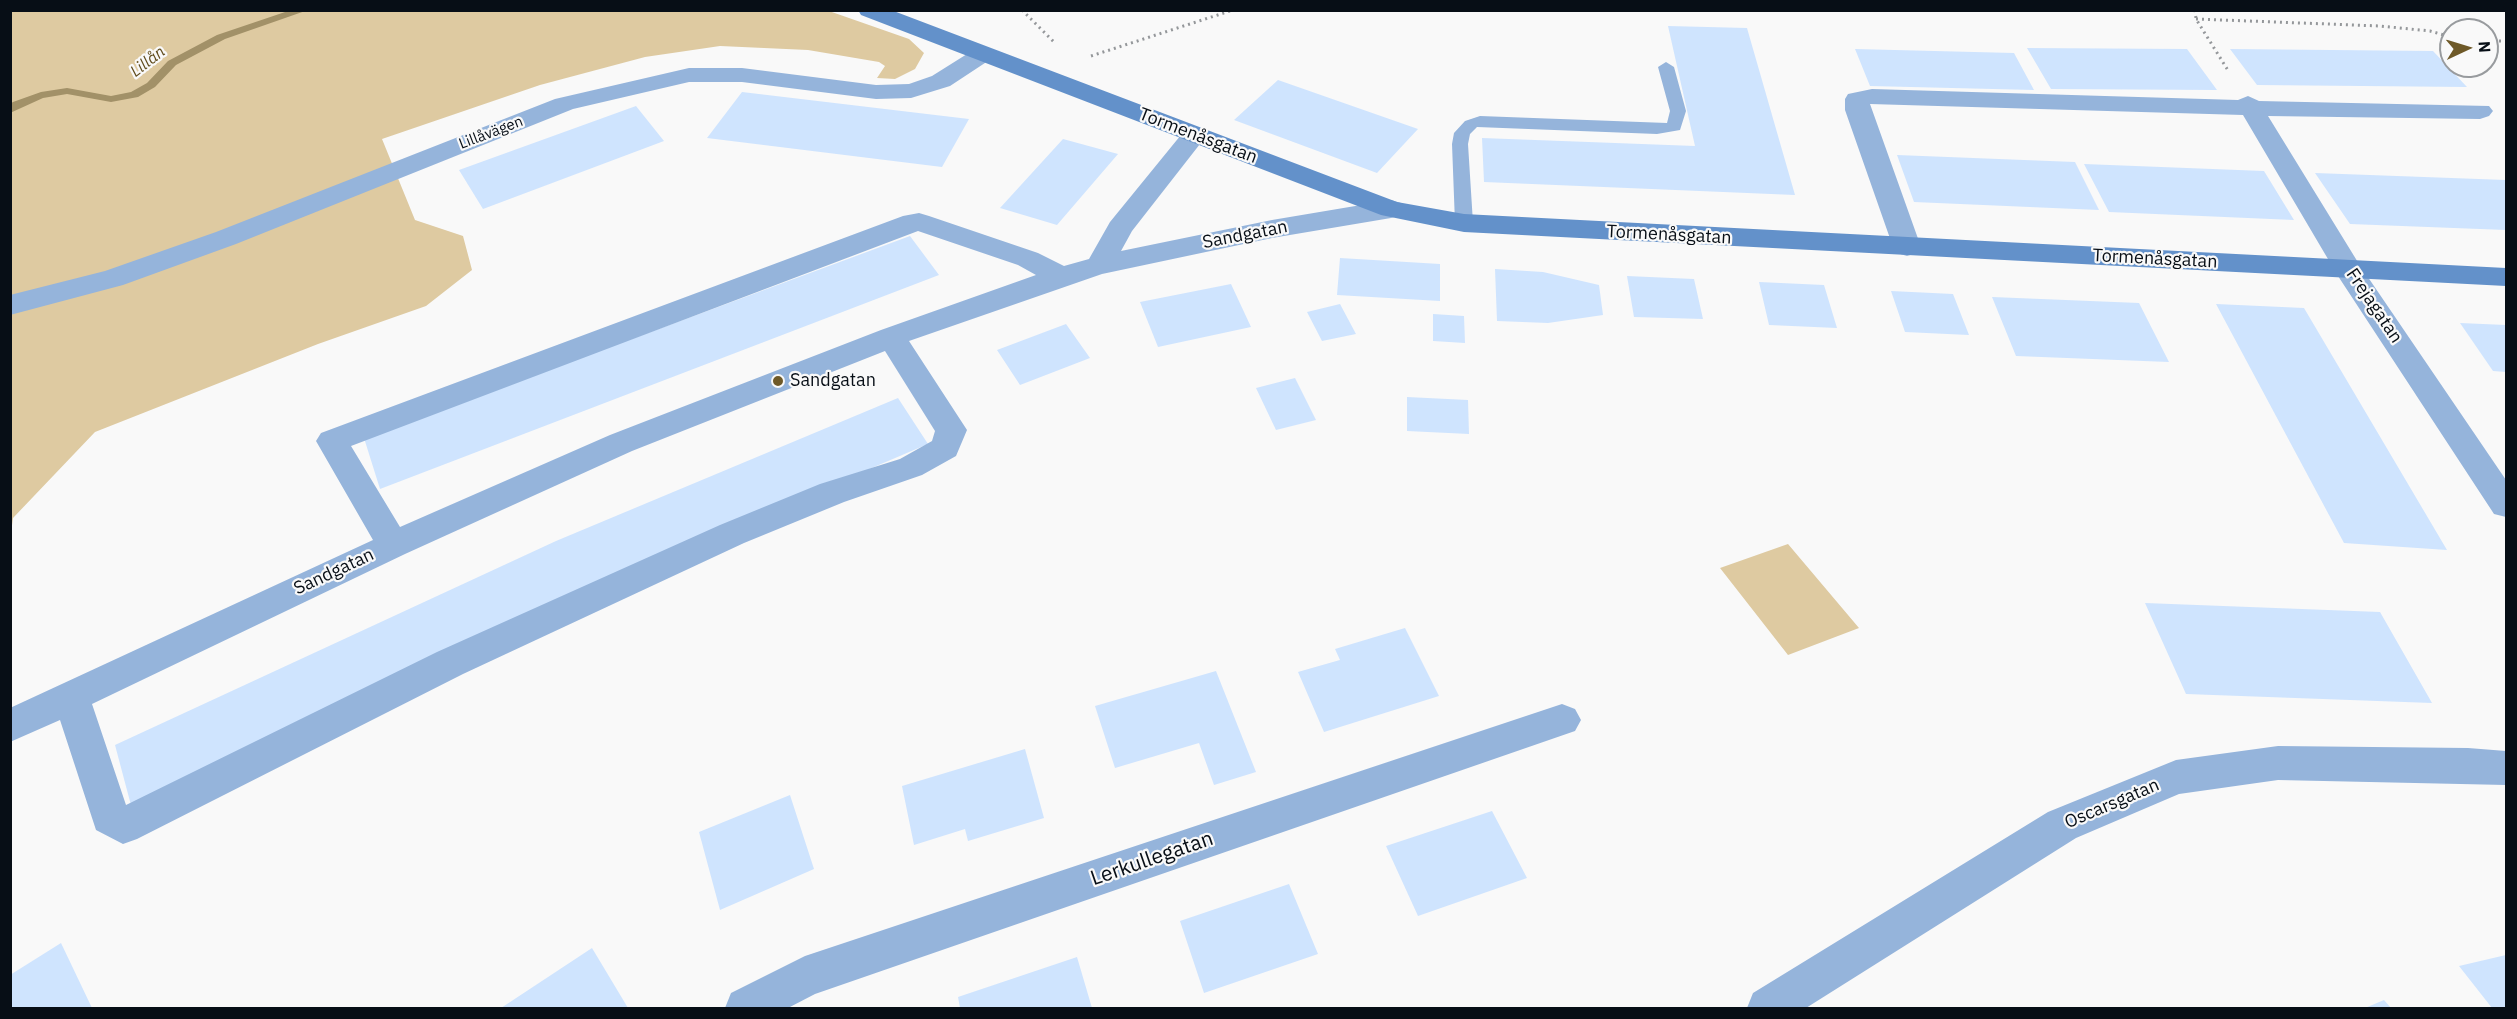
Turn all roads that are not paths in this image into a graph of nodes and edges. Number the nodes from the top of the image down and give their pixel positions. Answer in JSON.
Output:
{"nodes":[{"id":1,"x":869,"y":10,"type":"edge"},
{"id":2,"x":983,"y":54,"type":"junction"},
{"id":3,"x":1666,"y":67,"type":"dead end"},
{"id":4,"x":2250,"y":106,"type":"junction"},
{"id":5,"x":2480,"y":111,"type":"dead end"},
{"id":6,"x":1194,"y":135,"type":"junction"},
{"id":7,"x":1391,"y":209,"type":"junction"},
{"id":8,"x":1464,"y":223,"type":"junction"},
{"id":9,"x":1907,"y":247,"type":"junction"},
{"id":10,"x":1100,"y":265,"type":"junction"},
{"id":11,"x":2348,"y":269,"type":"junction"},
{"id":12,"x":1061,"y":276,"type":"junction"},
{"id":13,"x":2506,"y":277,"type":"edge"},
{"id":14,"x":10,"y":305,"type":"edge"},
{"id":15,"x":891,"y":337,"type":"junction"},
{"id":16,"x":2506,"y":505,"type":"edge"},
{"id":17,"x":393,"y":545,"type":"junction"},
{"id":18,"x":71,"y":696,"type":"junction"},
{"id":19,"x":1562,"y":720,"type":"dead end"},
{"id":20,"x":10,"y":726,"type":"edge"},
{"id":21,"x":2506,"y":768,"type":"edge"},
{"id":22,"x":746,"y":1008,"type":"edge"},
{"id":23,"x":1767,"y":1008,"type":"edge"}],
"edges":[{"from":1,"to":2,"type":"street","name":"Tormenåsgatan"},
{"from":2,"to":6,"type":"street","name":"Tormenåsgatan"},
{"from":2,"to":14,"type":"street","name":"Lillåvägen"},
{"from":3,"to":8,"type":"lane"},
{"from":4,"to":5,"type":"street"},
{"from":4,"to":9,"type":"street"},
{"from":4,"to":11,"type":"street","name":"Frejagatan"},
{"from":6,"to":7,"type":"street","name":"Tormenåsgatan"},
{"from":6,"to":10,"type":"street"},
{"from":7,"to":8,"type":"street","name":"Tormenåsgatan"},
{"from":7,"to":10,"type":"street","name":"Sandgatan"},
{"from":8,"to":9,"type":"street","name":"Tormenåsgatan"},
{"from":9,"to":11,"type":"street","name":"Tormenåsgatan"},
{"from":10,"to":12,"type":"street","name":"Sandgatan"},
{"from":11,"to":13,"type":"street","name":"Tormenåsgatan"},
{"from":11,"to":16,"type":"street","name":"Frejagatan"},
{"from":12,"to":15,"type":"street","name":"Sandgatan"},
{"from":12,"to":17,"type":"street"},
{"from":15,"to":17,"type":"street","name":"Sandgatan"},
{"from":15,"to":18,"type":"street"},
{"from":17,"to":18,"type":"street","name":"Sandgatan"},
{"from":18,"to":20,"type":"street","name":"Sandgatan"},
{"from":19,"to":22,"type":"street","name":"Lerkullegatan"},
{"from":21,"to":23,"type":"street","name":"Oscarsgatan"}]}
